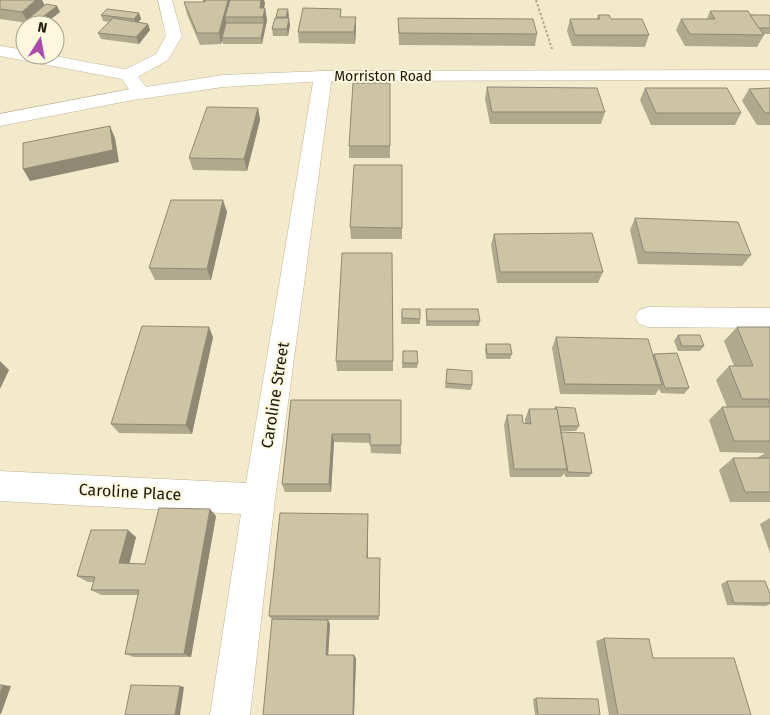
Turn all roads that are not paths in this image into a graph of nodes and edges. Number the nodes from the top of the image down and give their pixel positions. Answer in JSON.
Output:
{"nodes":[{"id":1,"x":165,"y":0,"type":"edge"},
{"id":2,"x":0,"y":52,"type":"edge"},
{"id":3,"x":128,"y":74,"type":"junction"},
{"id":4,"x":770,"y":75,"type":"edge"},
{"id":5,"x":323,"y":76,"type":"junction"},
{"id":6,"x":141,"y":93,"type":"junction"},
{"id":7,"x":0,"y":120,"type":"edge"},
{"id":8,"x":648,"y":317,"type":"dead end"},
{"id":9,"x":770,"y":318,"type":"edge"},
{"id":10,"x":0,"y":486,"type":"edge"},
{"id":11,"x":259,"y":499,"type":"junction"},
{"id":12,"x":230,"y":715,"type":"edge"}],
"edges":[{"from":1,"to":3,"type":"lane"},
{"from":2,"to":3,"type":"street"},
{"from":3,"to":6,"type":"street"},
{"from":4,"to":5,"type":"street","name":"Morriston Road"},
{"from":5,"to":6,"type":"street","name":"Morriston Road"},
{"from":5,"to":11,"type":"street","name":"Caroline Street"},
{"from":6,"to":7,"type":"street","name":"Morriston Road"},
{"from":8,"to":9,"type":"street"},
{"from":10,"to":11,"type":"street","name":"Caroline Place"},
{"from":11,"to":12,"type":"street","name":"Caroline Street"}]}
